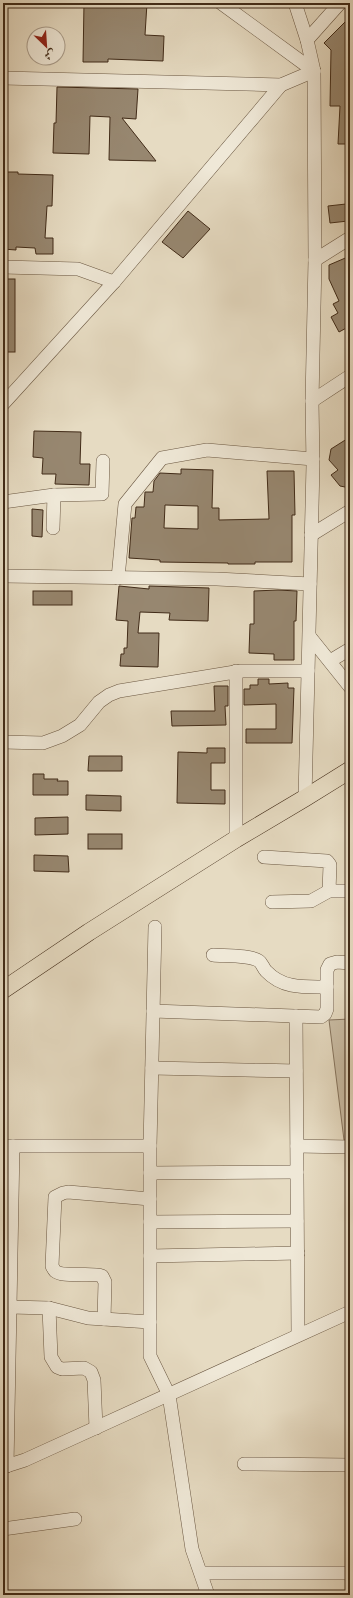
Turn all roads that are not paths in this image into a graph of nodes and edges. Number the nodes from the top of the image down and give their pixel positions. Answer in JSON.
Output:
{"nodes":[{"id":1,"x":221,"y":3,"type":"edge"},
{"id":2,"x":295,"y":3,"type":"edge"},
{"id":3,"x":340,"y":3,"type":"edge"},
{"id":4,"x":307,"y":40,"type":"junction"},
{"id":5,"x":314,"y":71,"type":"junction"},
{"id":6,"x":3,"y":78,"type":"edge"},
{"id":7,"x":281,"y":85,"type":"junction"},
{"id":8,"x":350,"y":238,"type":"edge"},
{"id":9,"x":315,"y":260,"type":"junction"},
{"id":10,"x":3,"y":267,"type":"edge"},
{"id":11,"x":114,"y":282,"type":"junction"},
{"id":12,"x":350,"y":376,"type":"edge"},
{"id":13,"x":312,"y":401,"type":"junction"},
{"id":14,"x":3,"y":404,"type":"edge"},
{"id":15,"x":312,"y":459,"type":"junction"},
{"id":16,"x":103,"y":461,"type":"dead end"},
{"id":17,"x":54,"y":495,"type":"junction"},
{"id":18,"x":3,"y":502,"type":"edge"},
{"id":19,"x":348,"y":517,"type":"edge"},
{"id":20,"x":53,"y":528,"type":"dead end"},
{"id":21,"x":311,"y":535,"type":"junction"},
{"id":22,"x":3,"y":576,"type":"edge"},
{"id":23,"x":118,"y":578,"type":"junction"},
{"id":24,"x":310,"y":584,"type":"junction"},
{"id":25,"x":310,"y":638,"type":"junction"},
{"id":26,"x":350,"y":649,"type":"edge"},
{"id":27,"x":330,"y":661,"type":"junction"},
{"id":28,"x":308,"y":671,"type":"junction"},
{"id":29,"x":236,"y":672,"type":"junction"},
{"id":30,"x":350,"y":687,"type":"edge"},
{"id":31,"x":3,"y":742,"type":"edge"},
{"id":32,"x":350,"y":770,"type":"edge"},
{"id":33,"x":305,"y":798,"type":"junction"},
{"id":34,"x":236,"y":839,"type":"junction"},
{"id":35,"x":264,"y":857,"type":"dead end"},
{"id":36,"x":329,"y":891,"type":"junction"},
{"id":37,"x":350,"y":891,"type":"edge"},
{"id":38,"x":272,"y":902,"type":"dead end"},
{"id":39,"x":155,"y":927,"type":"dead end"},
{"id":40,"x":213,"y":955,"type":"dead end"},
{"id":41,"x":350,"y":963,"type":"edge"},
{"id":42,"x":327,"y":987,"type":"junction"},
{"id":43,"x":3,"y":990,"type":"edge"},
{"id":44,"x":153,"y":1011,"type":"junction"},
{"id":45,"x":296,"y":1016,"type":"junction"},
{"id":46,"x":152,"y":1068,"type":"junction"},
{"id":47,"x":296,"y":1071,"type":"junction"},
{"id":48,"x":8,"y":1146,"type":"edge"},
{"id":49,"x":150,"y":1146,"type":"junction"},
{"id":50,"x":297,"y":1146,"type":"junction"},
{"id":51,"x":350,"y":1147,"type":"edge"},
{"id":52,"x":297,"y":1172,"type":"junction"},
{"id":53,"x":150,"y":1173,"type":"junction"},
{"id":54,"x":150,"y":1199,"type":"junction"},
{"id":55,"x":297,"y":1221,"type":"junction"},
{"id":56,"x":150,"y":1222,"type":"junction"},
{"id":57,"x":298,"y":1253,"type":"junction"},
{"id":58,"x":150,"y":1256,"type":"junction"},
{"id":59,"x":10,"y":1307,"type":"junction"},
{"id":60,"x":49,"y":1308,"type":"junction"},
{"id":61,"x":350,"y":1312,"type":"edge"},
{"id":62,"x":104,"y":1319,"type":"junction"},
{"id":63,"x":150,"y":1322,"type":"junction"},
{"id":64,"x":298,"y":1336,"type":"junction"},
{"id":65,"x":169,"y":1395,"type":"junction"},
{"id":66,"x":96,"y":1428,"type":"junction"},
{"id":67,"x":244,"y":1464,"type":"dead end"},
{"id":68,"x":5,"y":1466,"type":"edge"},
{"id":69,"x":350,"y":1466,"type":"edge"},
{"id":70,"x":76,"y":1520,"type":"dead end"},
{"id":71,"x":3,"y":1529,"type":"edge"},
{"id":72,"x":201,"y":1573,"type":"junction"},
{"id":73,"x":350,"y":1575,"type":"edge"},
{"id":74,"x":208,"y":1595,"type":"edge"}],
"edges":[{"from":1,"to":5,"type":"street"},
{"from":2,"to":4,"type":"street"},
{"from":3,"to":4,"type":"street"},
{"from":4,"to":5,"type":"street"},
{"from":5,"to":7,"type":"street"},
{"from":5,"to":9,"type":"street"},
{"from":6,"to":7,"type":"street"},
{"from":7,"to":11,"type":"street"},
{"from":8,"to":9,"type":"street"},
{"from":9,"to":13,"type":"street"},
{"from":10,"to":11,"type":"street"},
{"from":11,"to":14,"type":"street"},
{"from":12,"to":13,"type":"street"},
{"from":13,"to":15,"type":"street"},
{"from":15,"to":21,"type":"street"},
{"from":15,"to":23,"type":"street"},
{"from":16,"to":17,"type":"street"},
{"from":17,"to":18,"type":"street"},
{"from":17,"to":20,"type":"street"},
{"from":19,"to":21,"type":"street"},
{"from":21,"to":24,"type":"street"},
{"from":22,"to":23,"type":"street"},
{"from":23,"to":24,"type":"street"},
{"from":24,"to":25,"type":"street"},
{"from":25,"to":27,"type":"street"},
{"from":25,"to":28,"type":"street"},
{"from":26,"to":27,"type":"street"},
{"from":27,"to":30,"type":"street"},
{"from":28,"to":29,"type":"street"},
{"from":28,"to":33,"type":"street"},
{"from":29,"to":31,"type":"street"},
{"from":29,"to":34,"type":"street"},
{"from":32,"to":33,"type":"main road"},
{"from":33,"to":34,"type":"main road"},
{"from":34,"to":43,"type":"main road"},
{"from":35,"to":36,"type":"street"},
{"from":36,"to":37,"type":"street"},
{"from":36,"to":38,"type":"street"},
{"from":39,"to":44,"type":"street"},
{"from":40,"to":42,"type":"street"},
{"from":41,"to":42,"type":"street"},
{"from":42,"to":45,"type":"street"},
{"from":44,"to":45,"type":"street"},
{"from":44,"to":46,"type":"street"},
{"from":45,"to":47,"type":"street"},
{"from":46,"to":47,"type":"street"},
{"from":46,"to":49,"type":"street"},
{"from":47,"to":50,"type":"street"},
{"from":48,"to":49,"type":"street"},
{"from":48,"to":59,"type":"street"},
{"from":49,"to":53,"type":"street"},
{"from":50,"to":51,"type":"street"},
{"from":50,"to":52,"type":"street"},
{"from":52,"to":53,"type":"street"},
{"from":52,"to":55,"type":"street"},
{"from":53,"to":54,"type":"street"},
{"from":54,"to":56,"type":"street"},
{"from":54,"to":62,"type":"street"},
{"from":55,"to":56,"type":"street"},
{"from":55,"to":57,"type":"street"},
{"from":56,"to":58,"type":"street"},
{"from":57,"to":58,"type":"street"},
{"from":57,"to":64,"type":"street"},
{"from":58,"to":63,"type":"street"},
{"from":59,"to":60,"type":"street"},
{"from":59,"to":68,"type":"street"},
{"from":60,"to":62,"type":"street"},
{"from":60,"to":66,"type":"street"},
{"from":61,"to":64,"type":"street"},
{"from":62,"to":63,"type":"street"},
{"from":63,"to":65,"type":"street"},
{"from":64,"to":65,"type":"street"},
{"from":65,"to":66,"type":"street"},
{"from":65,"to":72,"type":"street"},
{"from":66,"to":68,"type":"street"},
{"from":67,"to":69,"type":"street"},
{"from":70,"to":71,"type":"street"},
{"from":72,"to":73,"type":"street"},
{"from":72,"to":74,"type":"street"}]}
